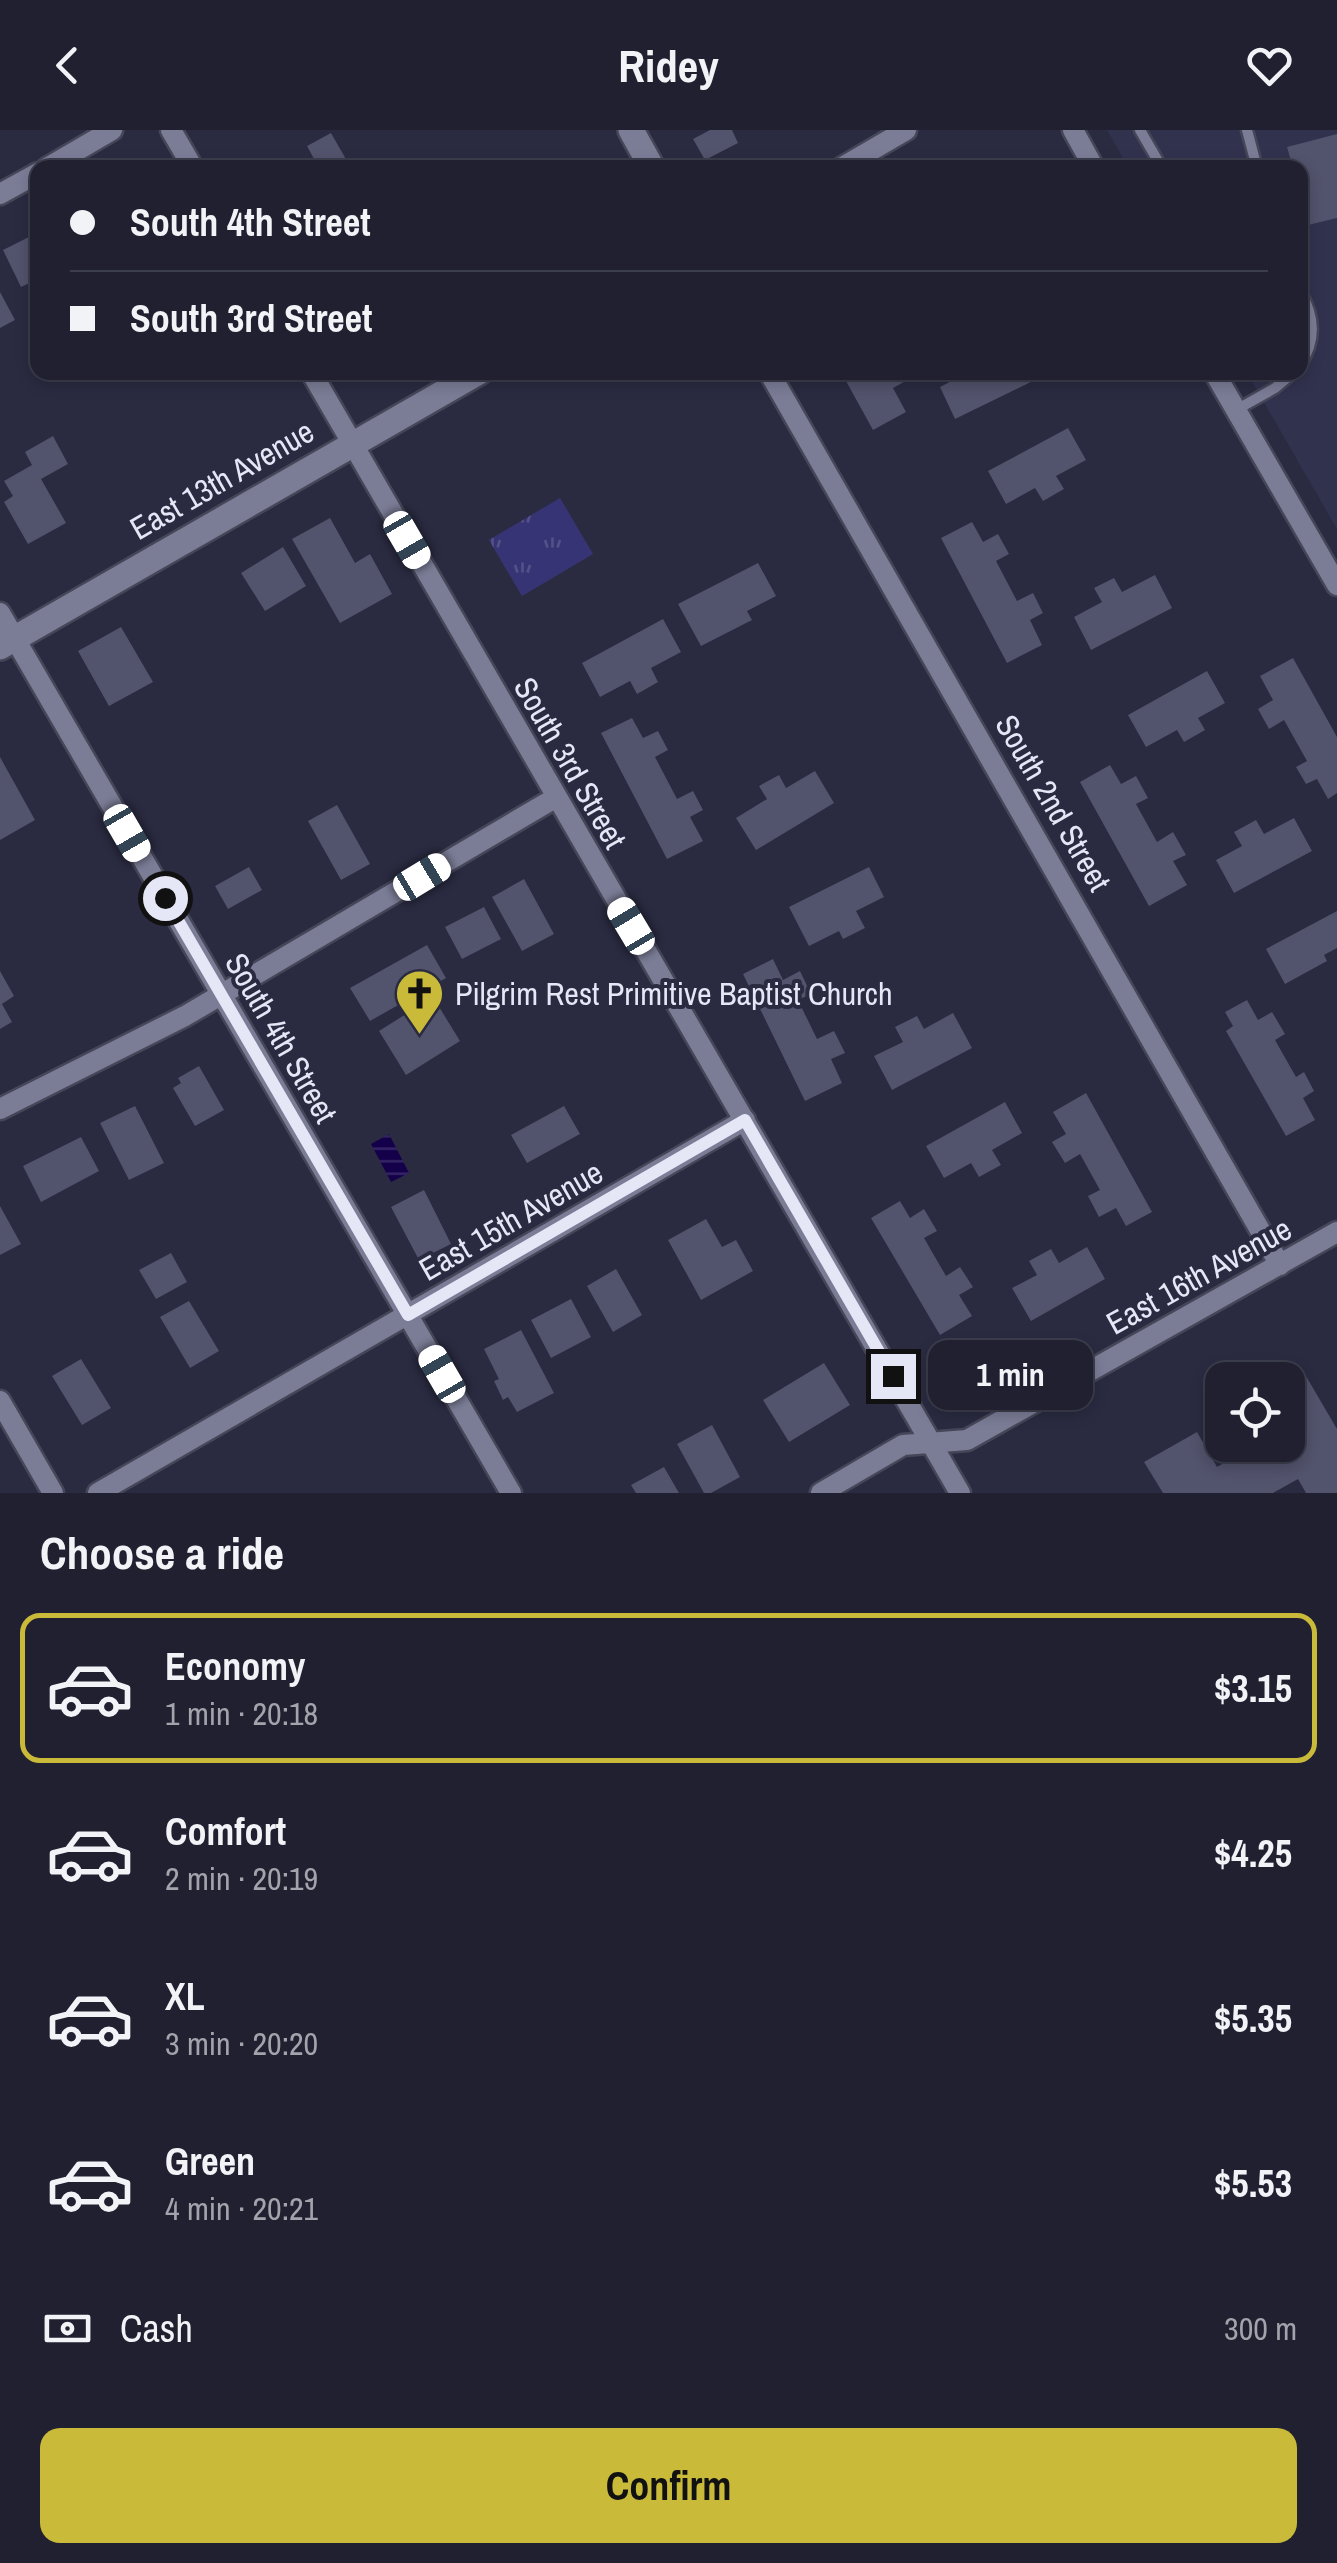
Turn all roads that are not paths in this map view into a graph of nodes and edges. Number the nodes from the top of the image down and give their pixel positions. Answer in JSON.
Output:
{"nodes":[{"id":1,"x":112,"y":130,"type":"edge"},
{"id":2,"x":171,"y":130,"type":"edge"},
{"id":3,"x":631,"y":130,"type":"edge"},
{"id":4,"x":906,"y":130,"type":"edge"},
{"id":5,"x":1072,"y":130,"type":"edge"},
{"id":6,"x":1140,"y":130,"type":"edge"},
{"id":7,"x":1246,"y":130,"type":"edge"},
{"id":8,"x":61,"y":160,"type":"edge"},
{"id":9,"x":188,"y":160,"type":"edge"},
{"id":10,"x":648,"y":160,"type":"edge"},
{"id":11,"x":855,"y":160,"type":"edge"},
{"id":12,"x":1089,"y":160,"type":"edge"},
{"id":13,"x":1157,"y":160,"type":"edge"},
{"id":14,"x":1255,"y":160,"type":"edge"},
{"id":15,"x":30,"y":177,"type":"edge"},
{"id":16,"x":0,"y":194,"type":"edge"},
{"id":17,"x":1308,"y":309,"type":"edge"},
{"id":18,"x":1308,"y":350,"type":"edge"},
{"id":19,"x":316,"y":380,"type":"edge"},
{"id":20,"x":465,"y":380,"type":"edge"},
{"id":21,"x":774,"y":380,"type":"edge"},
{"id":22,"x":1219,"y":380,"type":"edge"},
{"id":23,"x":1279,"y":380,"type":"edge"},
{"id":24,"x":1285,"y":380,"type":"edge"},
{"id":25,"x":1280,"y":384,"type":"junction"},
{"id":26,"x":1236,"y":410,"type":"junction"},
{"id":27,"x":351,"y":443,"type":"junction"},
{"id":28,"x":1337,"y":585,"type":"edge"},
{"id":29,"x":0,"y":613,"type":"edge"},
{"id":30,"x":7,"y":642,"type":"edge"},
{"id":31,"x":555,"y":798,"type":"junction"},
{"id":32,"x":221,"y":996,"type":"junction"},
{"id":33,"x":0,"y":1109,"type":"edge"},
{"id":34,"x":745,"y":1120,"type":"junction"},
{"id":35,"x":1337,"y":1232,"type":"edge"},
{"id":36,"x":1280,"y":1265,"type":"junction"},
{"id":37,"x":408,"y":1315,"type":"junction"},
{"id":38,"x":0,"y":1401,"type":"edge"},
{"id":39,"x":930,"y":1440,"type":"junction"},
{"id":40,"x":53,"y":1493,"type":"edge"},
{"id":41,"x":98,"y":1493,"type":"edge"},
{"id":42,"x":512,"y":1493,"type":"edge"},
{"id":43,"x":821,"y":1493,"type":"edge"},
{"id":44,"x":960,"y":1493,"type":"edge"}],
"edges":[{"from":1,"to":8,"type":"street"},
{"from":2,"to":9,"type":"street"},
{"from":3,"to":10,"type":"street"},
{"from":4,"to":11,"type":"street"},
{"from":5,"to":12,"type":"street"},
{"from":6,"to":13,"type":"lane"},
{"from":7,"to":14,"type":"lane"},
{"from":15,"to":16,"type":"street"},
{"from":17,"to":18,"type":"lane"},
{"from":19,"to":27,"type":"street","name":"South 3rd Street"},
{"from":20,"to":27,"type":"street","name":"East 13th Avenue"},
{"from":21,"to":36,"type":"street","name":"South 2nd Street"},
{"from":22,"to":26,"type":"street"},
{"from":23,"to":25,"type":"lane"},
{"from":24,"to":25,"type":"lane"},
{"from":25,"to":26,"type":"lane"},
{"from":26,"to":28,"type":"street"},
{"from":27,"to":30,"type":"street","name":"East 13th Avenue"},
{"from":27,"to":31,"type":"street","name":"South 3rd Street"},
{"from":29,"to":30,"type":"street","name":"South 4th Street"},
{"from":30,"to":32,"type":"street","name":"South 4th Street"},
{"from":31,"to":32,"type":"street"},
{"from":31,"to":34,"type":"street","name":"South 3rd Street"},
{"from":32,"to":33,"type":"street"},
{"from":32,"to":37,"type":"street","name":"South 4th Street"},
{"from":34,"to":37,"type":"street","name":"East 15th Avenue"},
{"from":34,"to":39,"type":"street","name":"South 3rd Street"},
{"from":35,"to":36,"type":"street","name":"East 16th Avenue"},
{"from":36,"to":39,"type":"street","name":"East 16th Avenue"},
{"from":37,"to":41,"type":"street","name":"East 15th Avenue"},
{"from":37,"to":42,"type":"street","name":"South 4th Street"},
{"from":38,"to":40,"type":"street"},
{"from":39,"to":43,"type":"street","name":"East 16th Avenue"},
{"from":39,"to":44,"type":"street","name":"South 3rd Street"}]}
